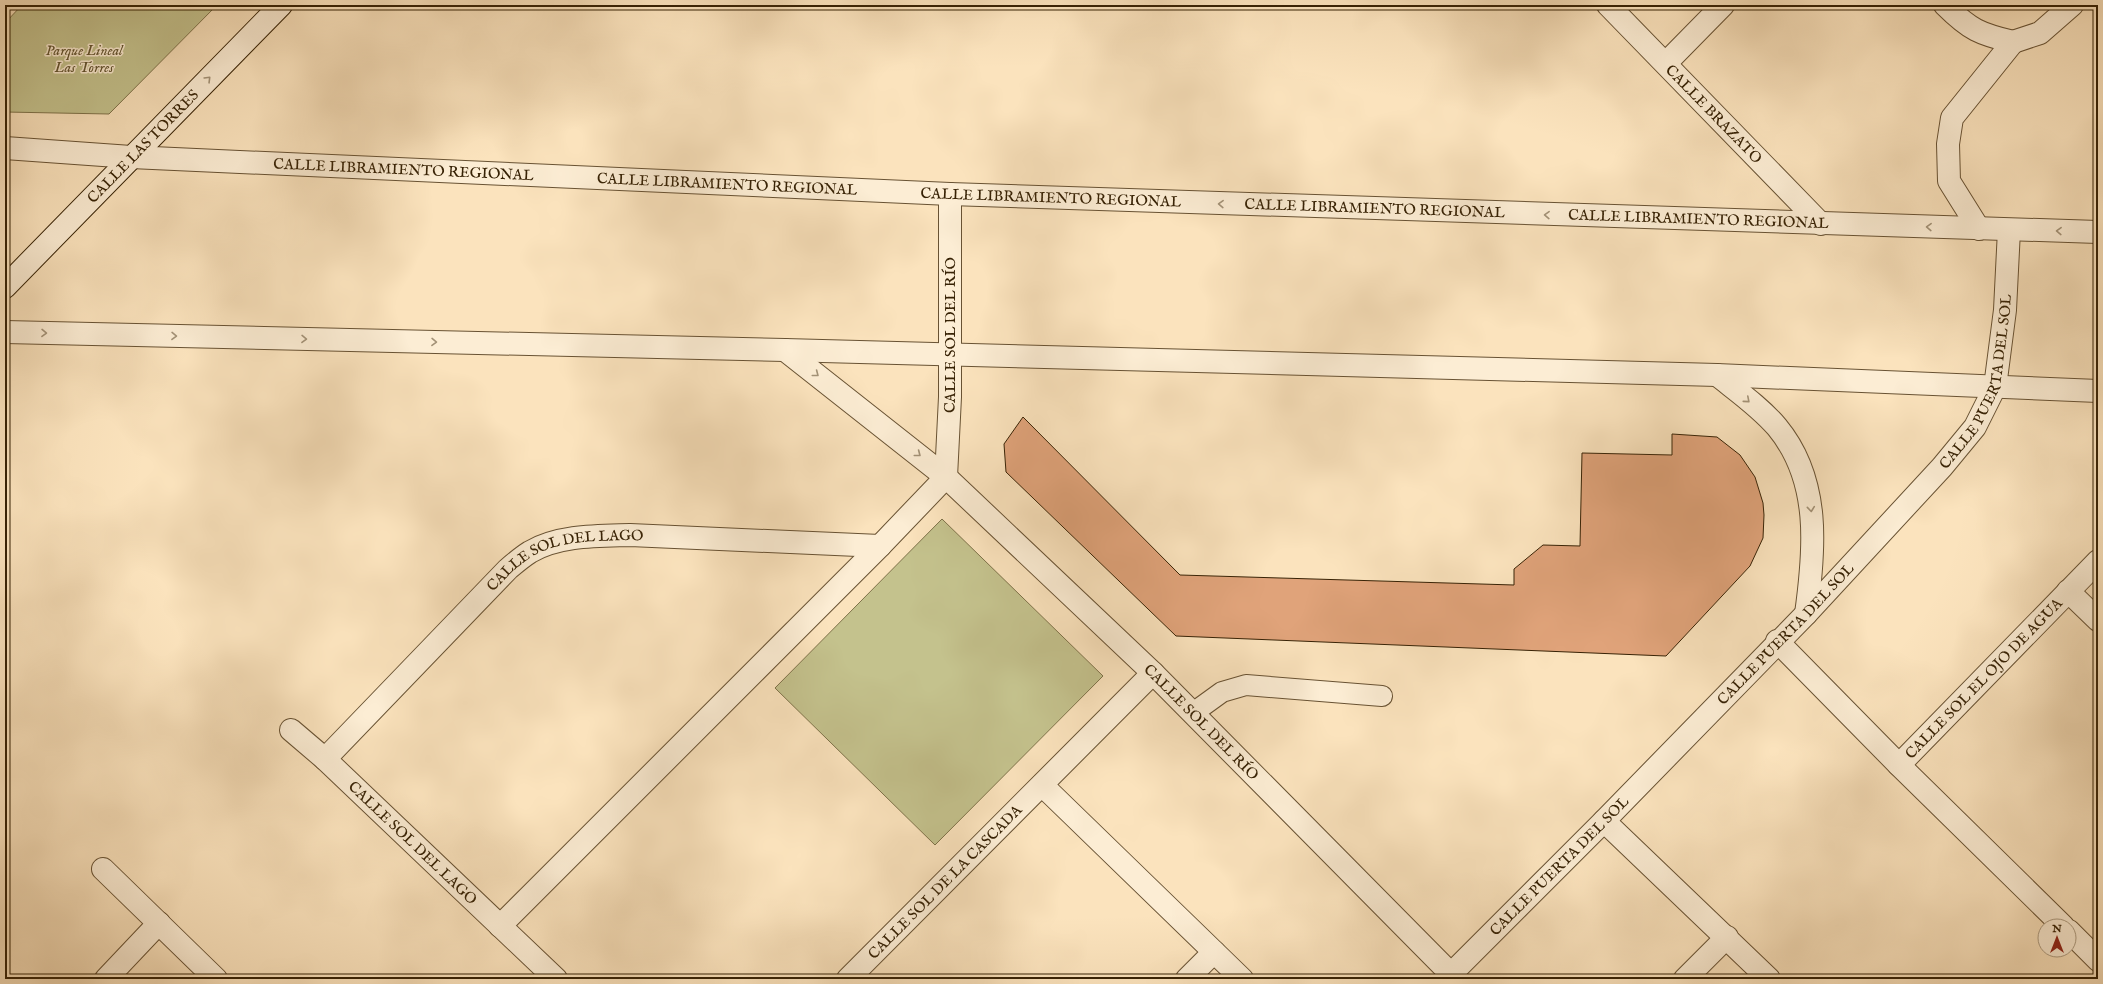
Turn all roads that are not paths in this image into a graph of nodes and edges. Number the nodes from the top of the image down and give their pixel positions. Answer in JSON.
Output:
{"nodes":[{"id":1,"x":281,"y":5,"type":"edge"},
{"id":2,"x":1608,"y":5,"type":"edge"},
{"id":3,"x":1723,"y":5,"type":"edge"},
{"id":4,"x":1945,"y":5,"type":"edge"},
{"id":5,"x":2072,"y":5,"type":"edge"},
{"id":6,"x":2013,"y":42,"type":"junction"},
{"id":7,"x":1666,"y":63,"type":"junction"},
{"id":8,"x":5,"y":148,"type":"edge"},
{"id":9,"x":131,"y":157,"type":"junction"},
{"id":10,"x":950,"y":194,"type":"junction"},
{"id":11,"x":1821,"y":224,"type":"junction"},
{"id":12,"x":1979,"y":229,"type":"junction"},
{"id":13,"x":2009,"y":230,"type":"junction"},
{"id":14,"x":2098,"y":232,"type":"edge"},
{"id":15,"x":5,"y":287,"type":"edge"},
{"id":16,"x":5,"y":332,"type":"edge"},
{"id":17,"x":785,"y":350,"type":"junction"},
{"id":18,"x":950,"y":354,"type":"junction"},
{"id":19,"x":1717,"y":375,"type":"junction"},
{"id":20,"x":1995,"y":387,"type":"junction"},
{"id":21,"x":2098,"y":391,"type":"edge"},
{"id":22,"x":946,"y":476,"type":"junction"},
{"id":23,"x":880,"y":546,"type":"junction"},
{"id":24,"x":2098,"y":561,"type":"edge"},
{"id":25,"x":2068,"y":591,"type":"junction"},
{"id":26,"x":1806,"y":614,"type":"junction"},
{"id":27,"x":2098,"y":620,"type":"edge"},
{"id":28,"x":1777,"y":641,"type":"junction"},
{"id":29,"x":1153,"y":673,"type":"junction"},
{"id":30,"x":1382,"y":696,"type":"dead end"},
{"id":31,"x":1193,"y":713,"type":"junction"},
{"id":32,"x":291,"y":730,"type":"dead end"},
{"id":33,"x":325,"y":759,"type":"junction"},
{"id":34,"x":1899,"y":765,"type":"junction"},
{"id":35,"x":1042,"y":785,"type":"junction"},
{"id":36,"x":1604,"y":821,"type":"junction"},
{"id":37,"x":102,"y":869,"type":"dead end"},
{"id":38,"x":2056,"y":918,"type":"edge"},
{"id":39,"x":159,"y":923,"type":"junction"},
{"id":40,"x":500,"y":926,"type":"junction"},
{"id":41,"x":1727,"y":937,"type":"junction"},
{"id":42,"x":2077,"y":939,"type":"edge"},
{"id":43,"x":1214,"y":952,"type":"junction"},
{"id":44,"x":2098,"y":960,"type":"edge"},
{"id":45,"x":1449,"y":977,"type":"edge"},
{"id":46,"x":106,"y":979,"type":"edge"},
{"id":47,"x":216,"y":979,"type":"edge"},
{"id":48,"x":556,"y":979,"type":"edge"},
{"id":49,"x":848,"y":979,"type":"edge"},
{"id":50,"x":1187,"y":979,"type":"edge"},
{"id":51,"x":1242,"y":979,"type":"edge"},
{"id":52,"x":1685,"y":979,"type":"edge"},
{"id":53,"x":1769,"y":979,"type":"edge"}],
"edges":[{"from":9,"to":1,"type":"street","name":"CALLE LAS TORRES","one_way":true},
{"from":2,"to":7,"type":"street","name":"CALLE BRAZATO"},
{"from":3,"to":7,"type":"street"},
{"from":4,"to":6,"type":"street"},
{"from":5,"to":6,"type":"street"},
{"from":6,"to":12,"type":"street"},
{"from":7,"to":11,"type":"street","name":"CALLE BRAZATO"},
{"from":8,"to":9,"type":"street","name":"CALLE LIBRAMIENTO REGIONAL"},
{"from":9,"to":10,"type":"street","name":"CALLE LIBRAMIENTO REGIONAL"},
{"from":9,"to":15,"type":"street","name":"CALLE LAS TORRES"},
{"from":11,"to":10,"type":"street","name":"CALLE LIBRAMIENTO REGIONAL","one_way":true},
{"from":10,"to":18,"type":"street","name":"CALLE SOL DEL RÍO"},
{"from":12,"to":11,"type":"street","name":"CALLE LIBRAMIENTO REGIONAL","one_way":true},
{"from":12,"to":13,"type":"street","name":"CALLE LIBRAMIENTO REGIONAL"},
{"from":14,"to":13,"type":"street","name":"CALLE LIBRAMIENTO REGIONAL","one_way":true},
{"from":13,"to":20,"type":"street","name":"CALLE PUERTA DEL SOL"},
{"from":16,"to":17,"type":"street","one_way":true},
{"from":17,"to":18,"type":"street"},
{"from":17,"to":22,"type":"street","name":"CALLE SOL DEL RÍO","one_way":true},
{"from":18,"to":19,"type":"street"},
{"from":18,"to":22,"type":"street","name":"CALLE SOL DEL RÍO"},
{"from":19,"to":20,"type":"street"},
{"from":19,"to":26,"type":"street","one_way":true},
{"from":20,"to":21,"type":"street"},
{"from":20,"to":26,"type":"street","name":"CALLE PUERTA DEL SOL"},
{"from":22,"to":23,"type":"street"},
{"from":22,"to":29,"type":"street","name":"CALLE SOL DEL RÍO"},
{"from":23,"to":33,"type":"street","name":"CALLE SOL DEL LAGO"},
{"from":23,"to":40,"type":"street"},
{"from":24,"to":25,"type":"street","name":"CALLE SOL EL OJO DE AGUA"},
{"from":25,"to":27,"type":"street","name":"CALLE SOL EL OJO DE AGUA"},
{"from":25,"to":34,"type":"street","name":"CALLE SOL EL OJO DE AGUA"},
{"from":26,"to":28,"type":"street","name":"CALLE PUERTA DEL SOL"},
{"from":28,"to":34,"type":"street","name":"CALLE SOL EL OJO DE AGUA"},
{"from":28,"to":36,"type":"street","name":"CALLE PUERTA DEL SOL"},
{"from":29,"to":31,"type":"street","name":"CALLE SOL DEL RÍO"},
{"from":29,"to":35,"type":"street","name":"CALLE SOL DE LA CASCADA"},
{"from":30,"to":31,"type":"lane"},
{"from":31,"to":45,"type":"street","name":"CALLE SOL DEL RÍO"},
{"from":32,"to":33,"type":"street","name":"CALLE SOL DEL LAGO"},
{"from":33,"to":40,"type":"street","name":"CALLE SOL DEL LAGO"},
{"from":34,"to":38,"type":"street","name":"CALLE SOL EL OJO DE AGUA"},
{"from":35,"to":43,"type":"street"},
{"from":35,"to":49,"type":"street","name":"CALLE SOL DE LA CASCADA"},
{"from":36,"to":41,"type":"street"},
{"from":36,"to":45,"type":"street","name":"CALLE PUERTA DEL SOL"},
{"from":37,"to":39,"type":"street"},
{"from":39,"to":46,"type":"street"},
{"from":39,"to":47,"type":"street"},
{"from":40,"to":48,"type":"street","name":"CALLE SOL DEL LAGO"},
{"from":41,"to":52,"type":"street"},
{"from":41,"to":53,"type":"street"},
{"from":42,"to":44,"type":"street"},
{"from":43,"to":50,"type":"street"},
{"from":43,"to":51,"type":"street"}]}
